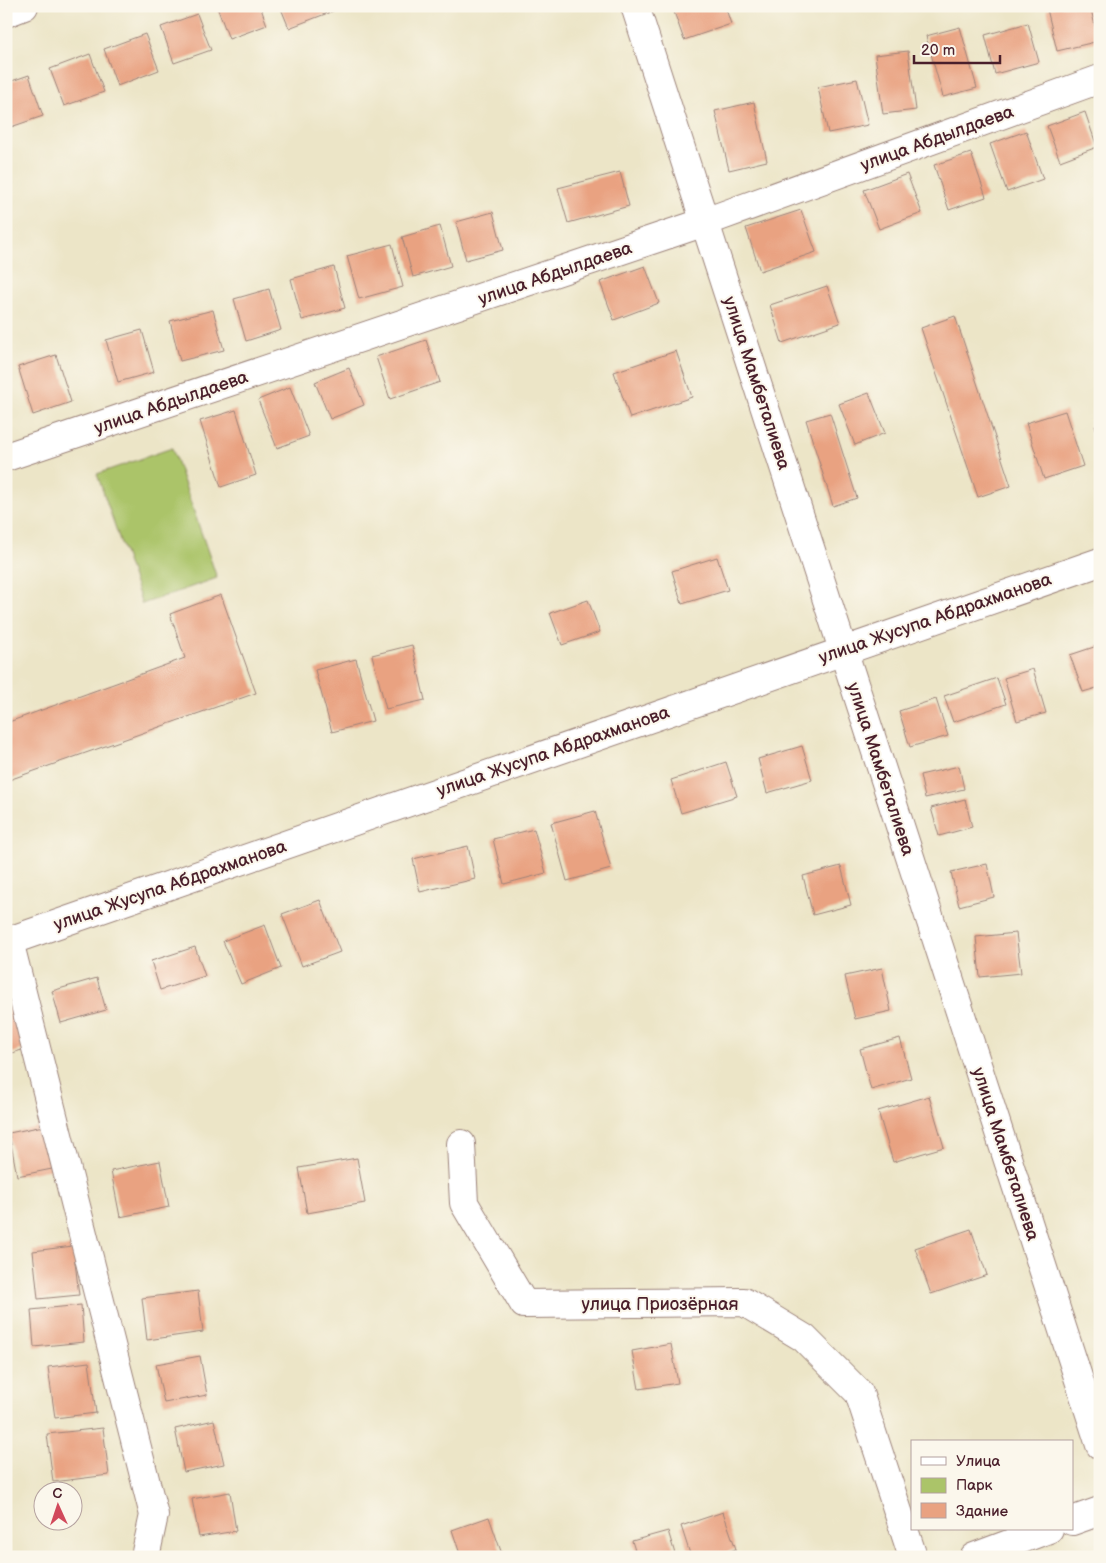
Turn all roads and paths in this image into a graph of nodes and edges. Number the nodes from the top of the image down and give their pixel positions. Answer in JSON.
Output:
{"nodes":[{"id":1,"x":24,"y":6,"type":"edge"},
{"id":2,"x":635,"y":6,"type":"edge"},
{"id":3,"x":6,"y":13,"type":"edge"},
{"id":4,"x":1100,"y":79,"type":"edge"},
{"id":5,"x":705,"y":222,"type":"junction"},
{"id":6,"x":6,"y":457,"type":"edge"},
{"id":7,"x":1100,"y":562,"type":"edge"},
{"id":8,"x":843,"y":650,"type":"junction"},
{"id":9,"x":7,"y":941,"type":"edge"},
{"id":10,"x":461,"y":1144,"type":"dead end"},
{"id":11,"x":1100,"y":1445,"type":"edge"},
{"id":12,"x":1100,"y":1511,"type":"edge"},
{"id":13,"x":1074,"y":1520,"type":"edge"},
{"id":14,"x":1046,"y":1530,"type":"edge"},
{"id":15,"x":145,"y":1557,"type":"edge"},
{"id":16,"x":913,"y":1557,"type":"edge"},
{"id":17,"x":974,"y":1557,"type":"edge"}],
"edges":[{"from":1,"to":3,"type":"main road"},
{"from":2,"to":5,"type":"main road","name":"улица Мамбеталиева"},
{"from":4,"to":5,"type":"main road","name":"улица Абдылдаева"},
{"from":5,"to":6,"type":"main road","name":"улица Абдылдаева"},
{"from":5,"to":8,"type":"main road","name":"улица Мамбеталиева"},
{"from":7,"to":8,"type":"main road","name":"улица Жусупа Абдрахманова"},
{"from":8,"to":9,"type":"main road","name":"улица Жусупа Абдрахманова"},
{"from":8,"to":11,"type":"main road","name":"улица Мамбеталиева"},
{"from":9,"to":15,"type":"main road"},
{"from":10,"to":16,"type":"main road","name":"улица Приозёрная"},
{"from":12,"to":13,"type":"main road"},
{"from":14,"to":17,"type":"main road"}]}
